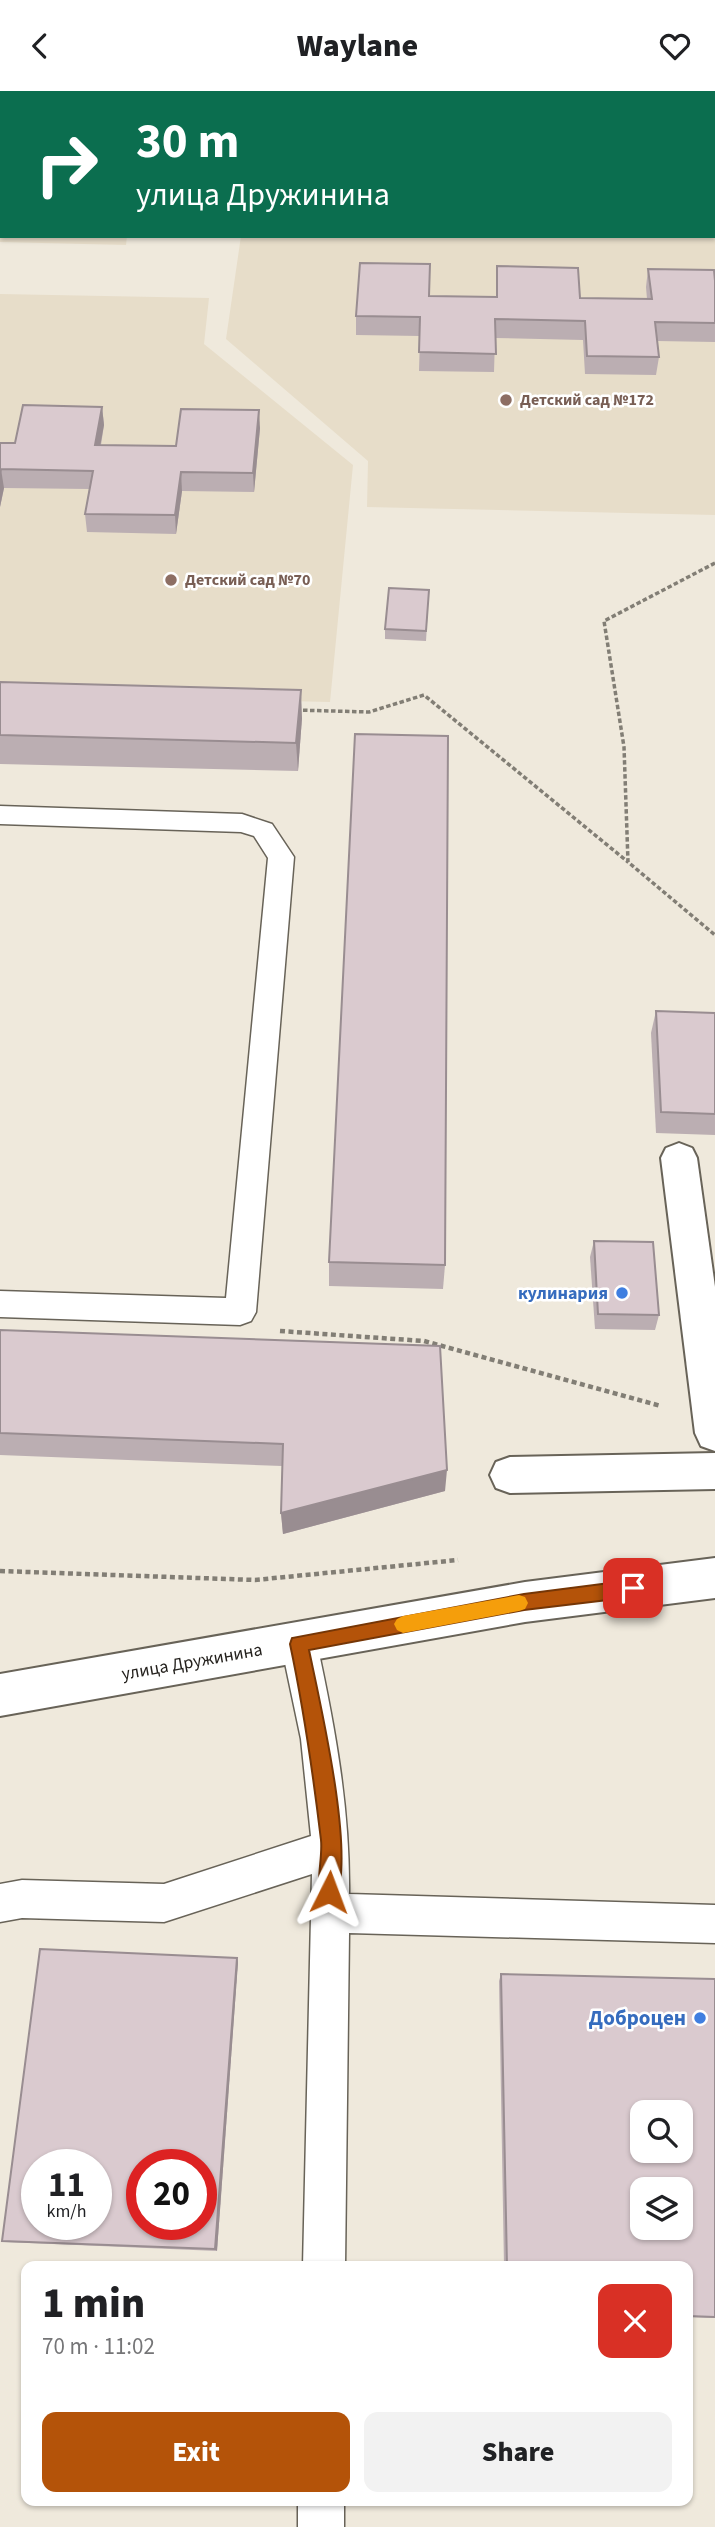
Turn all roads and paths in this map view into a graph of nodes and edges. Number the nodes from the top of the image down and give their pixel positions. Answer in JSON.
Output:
{"nodes":[{"id":1,"x":715,"y":563,"type":"edge"},
{"id":2,"x":287,"y":710,"type":"edge"},
{"id":3,"x":0,"y":815,"type":"edge"},
{"id":4,"x":628,"y":862,"type":"junction"},
{"id":5,"x":715,"y":935,"type":"edge"},
{"id":6,"x":679,"y":1158,"type":"dead end"},
{"id":7,"x":0,"y":1304,"type":"edge"},
{"id":8,"x":240,"y":1312,"type":"junction"},
{"id":9,"x":675,"y":1410,"type":"dead end"},
{"id":10,"x":715,"y":1433,"type":"edge"},
{"id":11,"x":715,"y":1471,"type":"edge"},
{"id":12,"x":510,"y":1475,"type":"dead end"},
{"id":13,"x":470,"y":1559,"type":"dead end"},
{"id":14,"x":0,"y":1571,"type":"edge"},
{"id":15,"x":715,"y":1578,"type":"edge"},
{"id":16,"x":299,"y":1644,"type":"junction"},
{"id":17,"x":0,"y":1695,"type":"edge"},
{"id":18,"x":331,"y":1848,"type":"junction"},
{"id":19,"x":0,"y":1903,"type":"edge"},
{"id":20,"x":328,"y":1913,"type":"junction"},
{"id":21,"x":715,"y":1924,"type":"edge"},
{"id":22,"x":324,"y":2261,"type":"edge"},
{"id":23,"x":321,"y":2506,"type":"edge"},
{"id":24,"x":321,"y":2527,"type":"edge"}],
"edges":[{"from":1,"to":4,"type":"path"},
{"from":2,"to":4,"type":"path"},
{"from":3,"to":8,"type":"lane"},
{"from":4,"to":5,"type":"path"},
{"from":6,"to":10,"type":"main road"},
{"from":7,"to":8,"type":"lane"},
{"from":8,"to":9,"type":"path"},
{"from":11,"to":12,"type":"main road"},
{"from":13,"to":14,"type":"path"},
{"from":15,"to":16,"type":"main road","name":"улица Дружинина"},
{"from":16,"to":17,"type":"main road","name":"улица Дружинина"},
{"from":16,"to":18,"type":"lane"},
{"from":18,"to":19,"type":"lane"},
{"from":18,"to":20,"type":"lane"},
{"from":20,"to":21,"type":"lane"},
{"from":20,"to":22,"type":"lane"},
{"from":23,"to":24,"type":"lane"}]}
